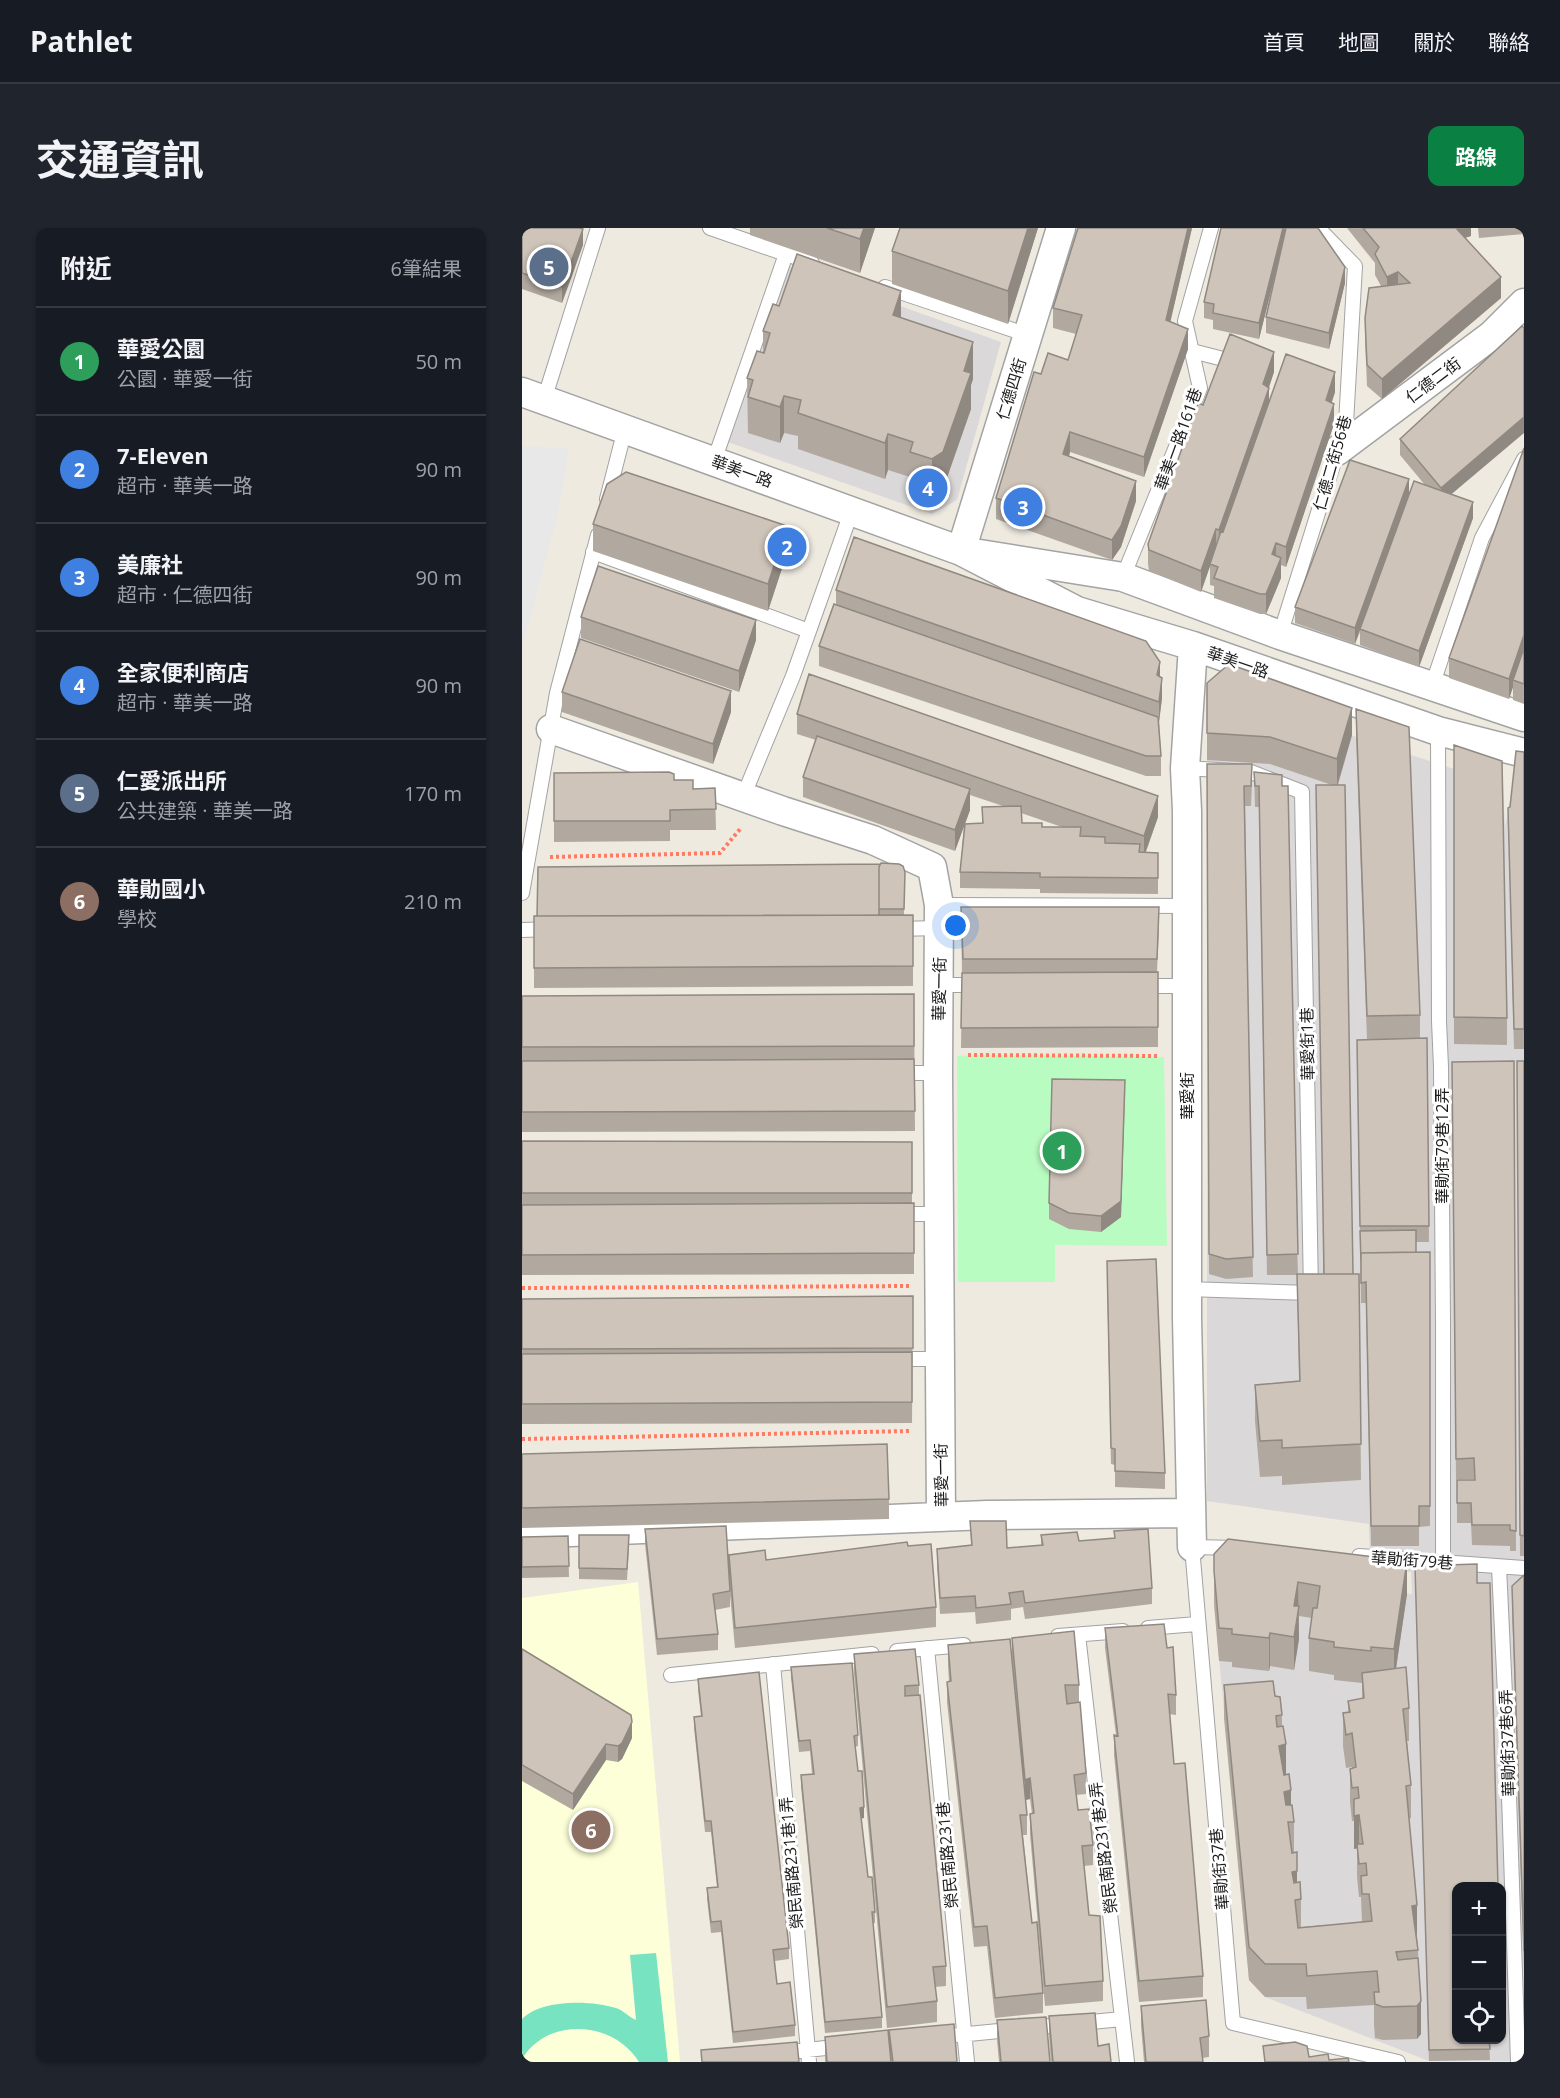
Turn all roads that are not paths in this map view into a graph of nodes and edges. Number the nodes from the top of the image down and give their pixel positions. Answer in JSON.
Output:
{"nodes":[{"id":1,"x":598,"y":228,"type":"edge"},
{"id":2,"x":710,"y":228,"type":"edge"},
{"id":3,"x":1061,"y":228,"type":"edge"},
{"id":4,"x":1211,"y":228,"type":"edge"},
{"id":5,"x":1318,"y":228,"type":"edge"},
{"id":6,"x":786,"y":254,"type":"junction"},
{"id":7,"x":830,"y":268,"type":"edge"},
{"id":8,"x":874,"y":283,"type":"edge"},
{"id":9,"x":1524,"y":303,"type":"edge"},
{"id":10,"x":1028,"y":335,"type":"junction"},
{"id":11,"x":1192,"y":351,"type":"junction"},
{"id":12,"x":1248,"y":365,"type":"edge"},
{"id":13,"x":533,"y":397,"type":"edge"},
{"id":14,"x":625,"y":429,"type":"junction"},
{"id":15,"x":1337,"y":451,"type":"junction"},
{"id":16,"x":1524,"y":459,"type":"edge"},
{"id":17,"x":714,"y":461,"type":"junction"},
{"id":18,"x":852,"y":510,"type":"junction"},
{"id":19,"x":961,"y":551,"type":"junction"},
{"id":20,"x":593,"y":552,"type":"junction"},
{"id":21,"x":1124,"y":577,"type":"junction"},
{"id":22,"x":808,"y":631,"type":"junction"},
{"id":23,"x":1280,"y":635,"type":"junction"},
{"id":24,"x":1192,"y":646,"type":"junction"},
{"id":25,"x":1432,"y":686,"type":"junction"},
{"id":26,"x":1524,"y":717,"type":"edge"},
{"id":27,"x":551,"y":729,"type":"junction"},
{"id":28,"x":1438,"y":730,"type":"junction"},
{"id":29,"x":1524,"y":753,"type":"edge"},
{"id":30,"x":1185,"y":768,"type":"junction"},
{"id":31,"x":752,"y":800,"type":"junction"},
{"id":32,"x":522,"y":893,"type":"edge"},
{"id":33,"x":1187,"y":906,"type":"junction"},
{"id":34,"x":939,"y":917,"type":"junction"},
{"id":35,"x":880,"y":928,"type":"edge"},
{"id":36,"x":570,"y":929,"type":"edge"},
{"id":37,"x":522,"y":930,"type":"edge"},
{"id":38,"x":939,"y":985,"type":"junction"},
{"id":39,"x":998,"y":986,"type":"edge"},
{"id":40,"x":1128,"y":986,"type":"edge"},
{"id":41,"x":1187,"y":986,"type":"junction"},
{"id":42,"x":938,"y":1064,"type":"junction"},
{"id":43,"x":878,"y":1073,"type":"edge"},
{"id":44,"x":938,"y":1214,"type":"junction"},
{"id":45,"x":879,"y":1215,"type":"edge"},
{"id":46,"x":1186,"y":1289,"type":"junction"},
{"id":47,"x":880,"y":1359,"type":"edge"},
{"id":48,"x":940,"y":1359,"type":"junction"},
{"id":49,"x":1190,"y":1513,"type":"junction"},
{"id":50,"x":941,"y":1517,"type":"junction"},
{"id":51,"x":522,"y":1534,"type":"edge"},
{"id":52,"x":1192,"y":1547,"type":"junction"},
{"id":53,"x":1255,"y":1549,"type":"edge"},
{"id":54,"x":1349,"y":1556,"type":"edge"},
{"id":55,"x":1443,"y":1562,"type":"junction"},
{"id":56,"x":1499,"y":1567,"type":"junction"},
{"id":57,"x":1524,"y":1568,"type":"edge"},
{"id":58,"x":1197,"y":1624,"type":"junction"},
{"id":59,"x":1078,"y":1635,"type":"junction"},
{"id":60,"x":1043,"y":1638,"type":"edge"},
{"id":61,"x":974,"y":1644,"type":"edge"},
{"id":62,"x":927,"y":1648,"type":"junction"},
{"id":63,"x":773,"y":1664,"type":"junction"},
{"id":64,"x":671,"y":1675,"type":"dead end"},
{"id":65,"x":1122,"y":2019,"type":"junction"},
{"id":66,"x":964,"y":2035,"type":"junction"},
{"id":67,"x":942,"y":2037,"type":"edge"},
{"id":68,"x":852,"y":2045,"type":"edge"},
{"id":69,"x":772,"y":2054,"type":"edge"},
{"id":70,"x":808,"y":2056,"type":"edge"},
{"id":71,"x":967,"y":2062,"type":"edge"},
{"id":72,"x":1127,"y":2062,"type":"edge"},
{"id":73,"x":1398,"y":2062,"type":"edge"},
{"id":74,"x":1518,"y":2062,"type":"edge"}],
"edges":[{"from":1,"to":13,"type":"lane"},
{"from":2,"to":6,"type":"lane"},
{"from":3,"to":10,"type":"street","name":"仁德四街"},
{"from":4,"to":11,"type":"lane","name":"華美一路161巷"},
{"from":5,"to":15,"type":"lane","name":"仁德二街56巷"},
{"from":6,"to":7,"type":"lane"},
{"from":6,"to":17,"type":"lane"},
{"from":8,"to":10,"type":"lane"},
{"from":9,"to":15,"type":"street","name":"仁德二街"},
{"from":10,"to":19,"type":"street","name":"仁德四街"},
{"from":11,"to":12,"type":"lane"},
{"from":11,"to":21,"type":"lane","name":"華美一路161巷"},
{"from":13,"to":14,"type":"street","name":"華美一路"},
{"from":14,"to":17,"type":"street","name":"華美一路"},
{"from":14,"to":20,"type":"lane"},
{"from":15,"to":23,"type":"lane","name":"仁德二街56巷"},
{"from":16,"to":25,"type":"lane"},
{"from":17,"to":18,"type":"street","name":"華美一路"},
{"from":18,"to":19,"type":"street","name":"華美一路"},
{"from":18,"to":22,"type":"lane"},
{"from":19,"to":21,"type":"street","name":"華美一路"},
{"from":19,"to":24,"type":"street","name":"華美一路"},
{"from":20,"to":22,"type":"lane"},
{"from":20,"to":27,"type":"lane"},
{"from":21,"to":23,"type":"street","name":"華美一路"},
{"from":22,"to":31,"type":"lane"},
{"from":23,"to":25,"type":"street","name":"華美一路"},
{"from":24,"to":28,"type":"street","name":"華美一路"},
{"from":24,"to":30,"type":"street","name":"華愛街"},
{"from":25,"to":26,"type":"street","name":"華美一路"},
{"from":27,"to":31,"type":"street","name":"華愛一街"},
{"from":27,"to":32,"type":"lane"},
{"from":28,"to":29,"type":"street","name":"華美一路"},
{"from":28,"to":55,"type":"lane","name":"華勛街79巷12弄"},
{"from":30,"to":33,"type":"street","name":"華愛街"},
{"from":30,"to":46,"type":"lane","name":"華愛街1巷"},
{"from":31,"to":34,"type":"street","name":"華愛一街"},
{"from":33,"to":34,"type":"lane"},
{"from":33,"to":41,"type":"street","name":"華愛街"},
{"from":34,"to":35,"type":"lane"},
{"from":34,"to":38,"type":"street","name":"華愛一街"},
{"from":36,"to":37,"type":"lane"},
{"from":38,"to":39,"type":"lane"},
{"from":38,"to":42,"type":"street","name":"華愛一街"},
{"from":40,"to":41,"type":"lane"},
{"from":41,"to":46,"type":"street","name":"華愛街"},
{"from":42,"to":43,"type":"lane"},
{"from":42,"to":44,"type":"street","name":"華愛一街"},
{"from":44,"to":45,"type":"lane"},
{"from":44,"to":48,"type":"street","name":"華愛一街"},
{"from":46,"to":49,"type":"street","name":"華愛街"},
{"from":47,"to":48,"type":"lane"},
{"from":48,"to":50,"type":"street","name":"華愛一街"},
{"from":49,"to":50,"type":"street","name":"華愛一街"},
{"from":49,"to":52,"type":"street","name":"華愛街"},
{"from":50,"to":51,"type":"street","name":"華愛一街"},
{"from":52,"to":53,"type":"lane"},
{"from":52,"to":58,"type":"lane","name":"華勛街37巷"},
{"from":54,"to":55,"type":"lane","name":"華勛街79巷"},
{"from":55,"to":56,"type":"lane","name":"華勛街79巷"},
{"from":56,"to":57,"type":"lane","name":"華勛街79巷"},
{"from":56,"to":74,"type":"lane","name":"華勛街37巷6弄"},
{"from":58,"to":59,"type":"lane"},
{"from":58,"to":73,"type":"lane","name":"華勛街37巷"},
{"from":59,"to":60,"type":"lane"},
{"from":59,"to":65,"type":"lane","name":"榮民南路231巷2弄"},
{"from":61,"to":62,"type":"lane"},
{"from":62,"to":63,"type":"lane"},
{"from":62,"to":66,"type":"lane","name":"榮民南路231巷"},
{"from":63,"to":64,"type":"lane"},
{"from":63,"to":70,"type":"lane","name":"榮民南路231巷1弄"},
{"from":65,"to":66,"type":"lane"},
{"from":65,"to":72,"type":"lane","name":"榮民南路231巷2弄"},
{"from":66,"to":67,"type":"lane"},
{"from":66,"to":71,"type":"lane","name":"榮民南路231巷"},
{"from":68,"to":70,"type":"lane"},
{"from":69,"to":70,"type":"lane"}]}
